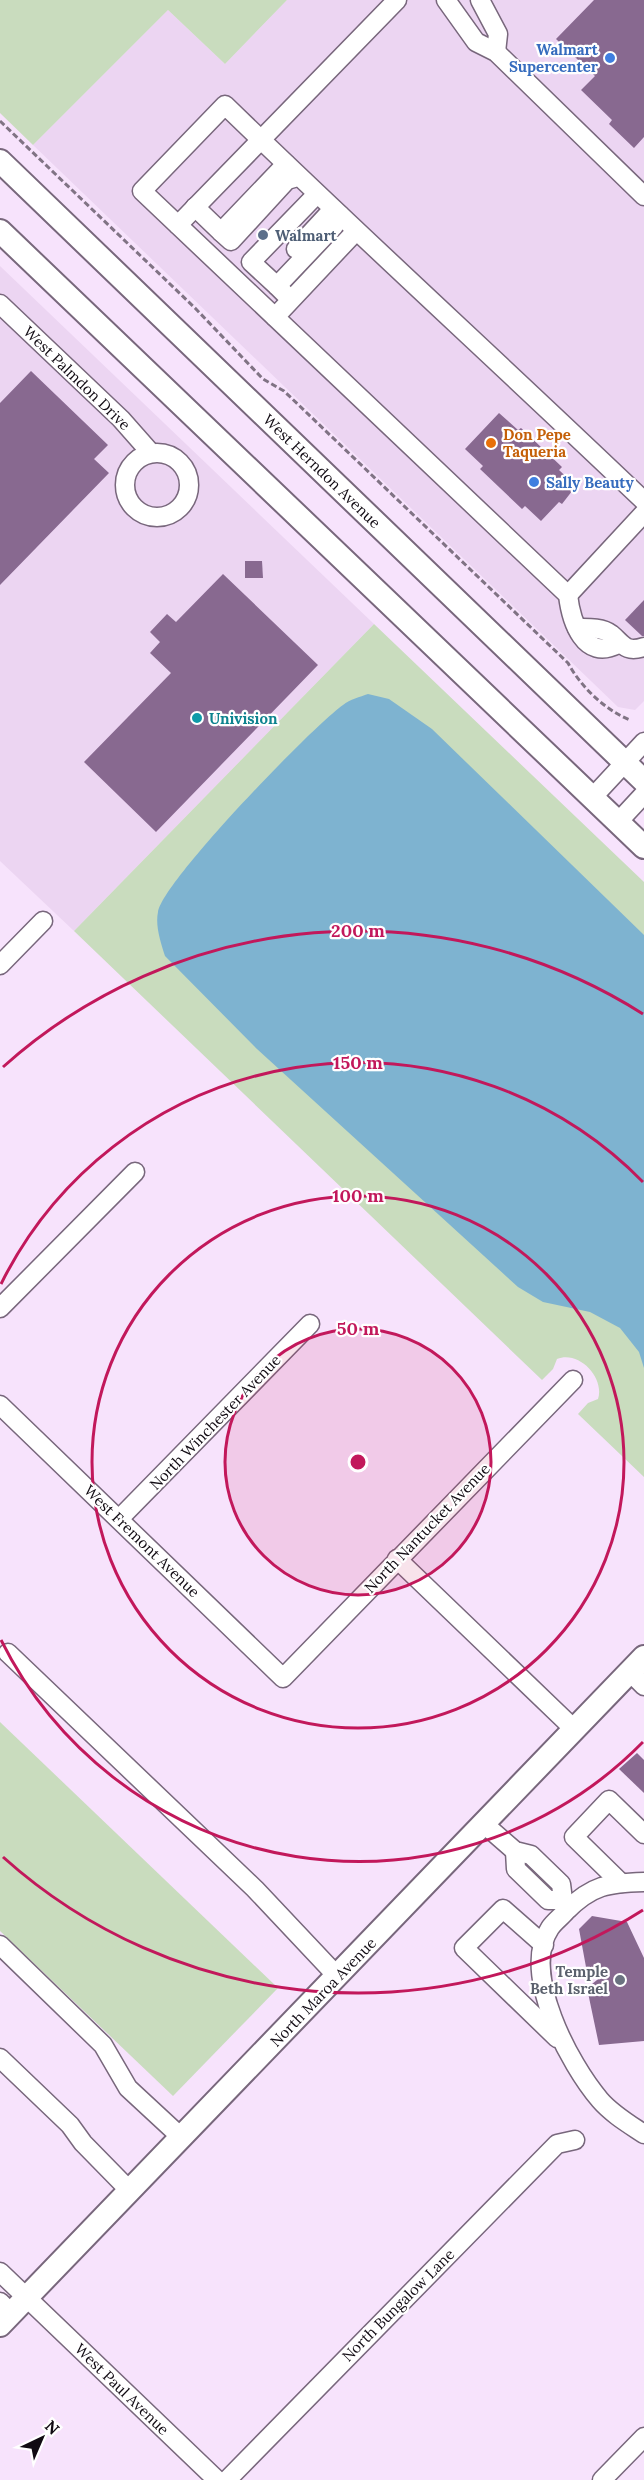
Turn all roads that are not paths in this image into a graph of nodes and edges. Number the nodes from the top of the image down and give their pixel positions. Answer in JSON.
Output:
{"nodes":[{"id":1,"x":397,"y":0,"type":"edge"},
{"id":2,"x":446,"y":0,"type":"edge"},
{"id":3,"x":480,"y":0,"type":"edge"},
{"id":4,"x":496,"y":52,"type":"junction"},
{"id":5,"x":278,"y":156,"type":"junction"},
{"id":6,"x":0,"y":161,"type":"edge"},
{"id":7,"x":644,"y":196,"type":"edge"},
{"id":8,"x":329,"y":205,"type":"junction"},
{"id":9,"x":208,"y":220,"type":"junction"},
{"id":10,"x":177,"y":225,"type":"junction"},
{"id":11,"x":0,"y":231,"type":"edge"},
{"id":12,"x":356,"y":231,"type":"junction"},
{"id":13,"x":268,"y":278,"type":"junction"},
{"id":14,"x":291,"y":299,"type":"junction"},
{"id":15,"x":0,"y":304,"type":"edge"},
{"id":16,"x":275,"y":317,"type":"junction"},
{"id":17,"x":151,"y":453,"type":"dead end"},
{"id":18,"x":644,"y":501,"type":"edge"},
{"id":19,"x":644,"y":513,"type":"edge"},
{"id":20,"x":568,"y":594,"type":"junction"},
{"id":21,"x":644,"y":647,"type":"edge"},
{"id":22,"x":644,"y":741,"type":"edge"},
{"id":23,"x":625,"y":762,"type":"junction"},
{"id":24,"x":644,"y":781,"type":"edge"},
{"id":25,"x":644,"y":794,"type":"edge"},
{"id":26,"x":592,"y":798,"type":"junction"},
{"id":27,"x":618,"y":822,"type":"junction"},
{"id":28,"x":644,"y":847,"type":"edge"},
{"id":29,"x":43,"y":921,"type":"dead end"},
{"id":30,"x":0,"y":965,"type":"edge"},
{"id":31,"x":135,"y":1172,"type":"dead end"},
{"id":32,"x":0,"y":1308,"type":"edge"},
{"id":33,"x":310,"y":1324,"type":"dead end"},
{"id":34,"x":573,"y":1380,"type":"dead end"},
{"id":35,"x":0,"y":1406,"type":"edge"},
{"id":36,"x":119,"y":1520,"type":"junction"},
{"id":37,"x":397,"y":1559,"type":"junction"},
{"id":38,"x":8,"y":1653,"type":"dead end"},
{"id":39,"x":639,"y":1672,"type":"edge"},
{"id":40,"x":283,"y":1678,"type":"joint"},
{"id":41,"x":574,"y":1730,"type":"junction"},
{"id":42,"x":484,"y":1824,"type":"junction"},
{"id":43,"x":644,"y":1834,"type":"edge"},
{"id":44,"x":621,"y":1882,"type":"junction"},
{"id":45,"x":644,"y":1882,"type":"edge"},
{"id":46,"x":566,"y":1904,"type":"junction"},
{"id":47,"x":0,"y":1945,"type":"edge"},
{"id":48,"x":544,"y":1946,"type":"junction"},
{"id":49,"x":337,"y":1976,"type":"junction"},
{"id":50,"x":560,"y":2042,"type":"junction"},
{"id":51,"x":0,"y":2058,"type":"edge"},
{"id":52,"x":644,"y":2134,"type":"edge"},
{"id":53,"x":182,"y":2138,"type":"junction"},
{"id":54,"x":575,"y":2140,"type":"dead end"},
{"id":55,"x":130,"y":2191,"type":"junction"},
{"id":56,"x":0,"y":2272,"type":"edge"},
{"id":57,"x":10,"y":2310,"type":"edge"},
{"id":58,"x":644,"y":2437,"type":"edge"},
{"id":59,"x":217,"y":2480,"type":"edge"},
{"id":60,"x":227,"y":2480,"type":"edge"},
{"id":61,"x":602,"y":2480,"type":"edge"}],
"edges":[{"from":1,"to":5,"type":"street"},
{"from":2,"to":4,"type":"street"},
{"from":3,"to":4,"type":"street"},
{"from":4,"to":7,"type":"street"},
{"from":5,"to":8,"type":"street"},
{"from":5,"to":9,"type":"street"},
{"from":5,"to":9,"type":"street"},
{"from":5,"to":10,"type":"street"},
{"from":6,"to":23,"type":"main road","name":"West Herndon Avenue"},
{"from":8,"to":12,"type":"street"},
{"from":8,"to":13,"type":"street"},
{"from":8,"to":13,"type":"street"},
{"from":9,"to":10,"type":"street"},
{"from":10,"to":16,"type":"street"},
{"from":11,"to":26,"type":"main road"},
{"from":12,"to":14,"type":"street"},
{"from":12,"to":18,"type":"street"},
{"from":13,"to":14,"type":"street"},
{"from":14,"to":16,"type":"street"},
{"from":15,"to":17,"type":"street","name":"West Palmdon Drive"},
{"from":16,"to":20,"type":"street"},
{"from":19,"to":20,"type":"street"},
{"from":20,"to":21,"type":"street"},
{"from":22,"to":23,"type":"street"},
{"from":23,"to":24,"type":"main road","name":"West Herndon Avenue"},
{"from":23,"to":26,"type":"street"},
{"from":25,"to":27,"type":"street"},
{"from":26,"to":27,"type":"main road"},
{"from":27,"to":28,"type":"main road"},
{"from":29,"to":30,"type":"street"},
{"from":31,"to":32,"type":"street"},
{"from":33,"to":36,"type":"street","name":"North Winchester Avenue"},
{"from":34,"to":37,"type":"street","name":"North Nantucket Avenue"},
{"from":35,"to":36,"type":"street","name":"West Fremont Avenue"},
{"from":36,"to":40,"type":"street","name":"West Fremont Avenue"},
{"from":37,"to":40,"type":"street","name":"North Nantucket Avenue"},
{"from":37,"to":41,"type":"street"},
{"from":38,"to":49,"type":"street"},
{"from":39,"to":41,"type":"main road","name":"North Maroa Avenue"},
{"from":41,"to":42,"type":"main road","name":"North Maroa Avenue"},
{"from":42,"to":46,"type":"street"},
{"from":42,"to":49,"type":"main road","name":"North Maroa Avenue"},
{"from":43,"to":44,"type":"street"},
{"from":44,"to":45,"type":"street"},
{"from":44,"to":46,"type":"street"},
{"from":46,"to":48,"type":"street"},
{"from":47,"to":53,"type":"street"},
{"from":48,"to":50,"type":"street"},
{"from":48,"to":50,"type":"street"},
{"from":49,"to":53,"type":"main road","name":"North Maroa Avenue"},
{"from":50,"to":52,"type":"street"},
{"from":51,"to":55,"type":"street"},
{"from":53,"to":55,"type":"main road","name":"North Maroa Avenue"},
{"from":54,"to":60,"type":"street","name":"North Bungalow Lane"},
{"from":55,"to":57,"type":"main road","name":"North Maroa Avenue"},
{"from":56,"to":57,"type":"street","name":"West Paul Avenue"},
{"from":57,"to":59,"type":"street","name":"West Paul Avenue"},
{"from":58,"to":61,"type":"street"}]}
